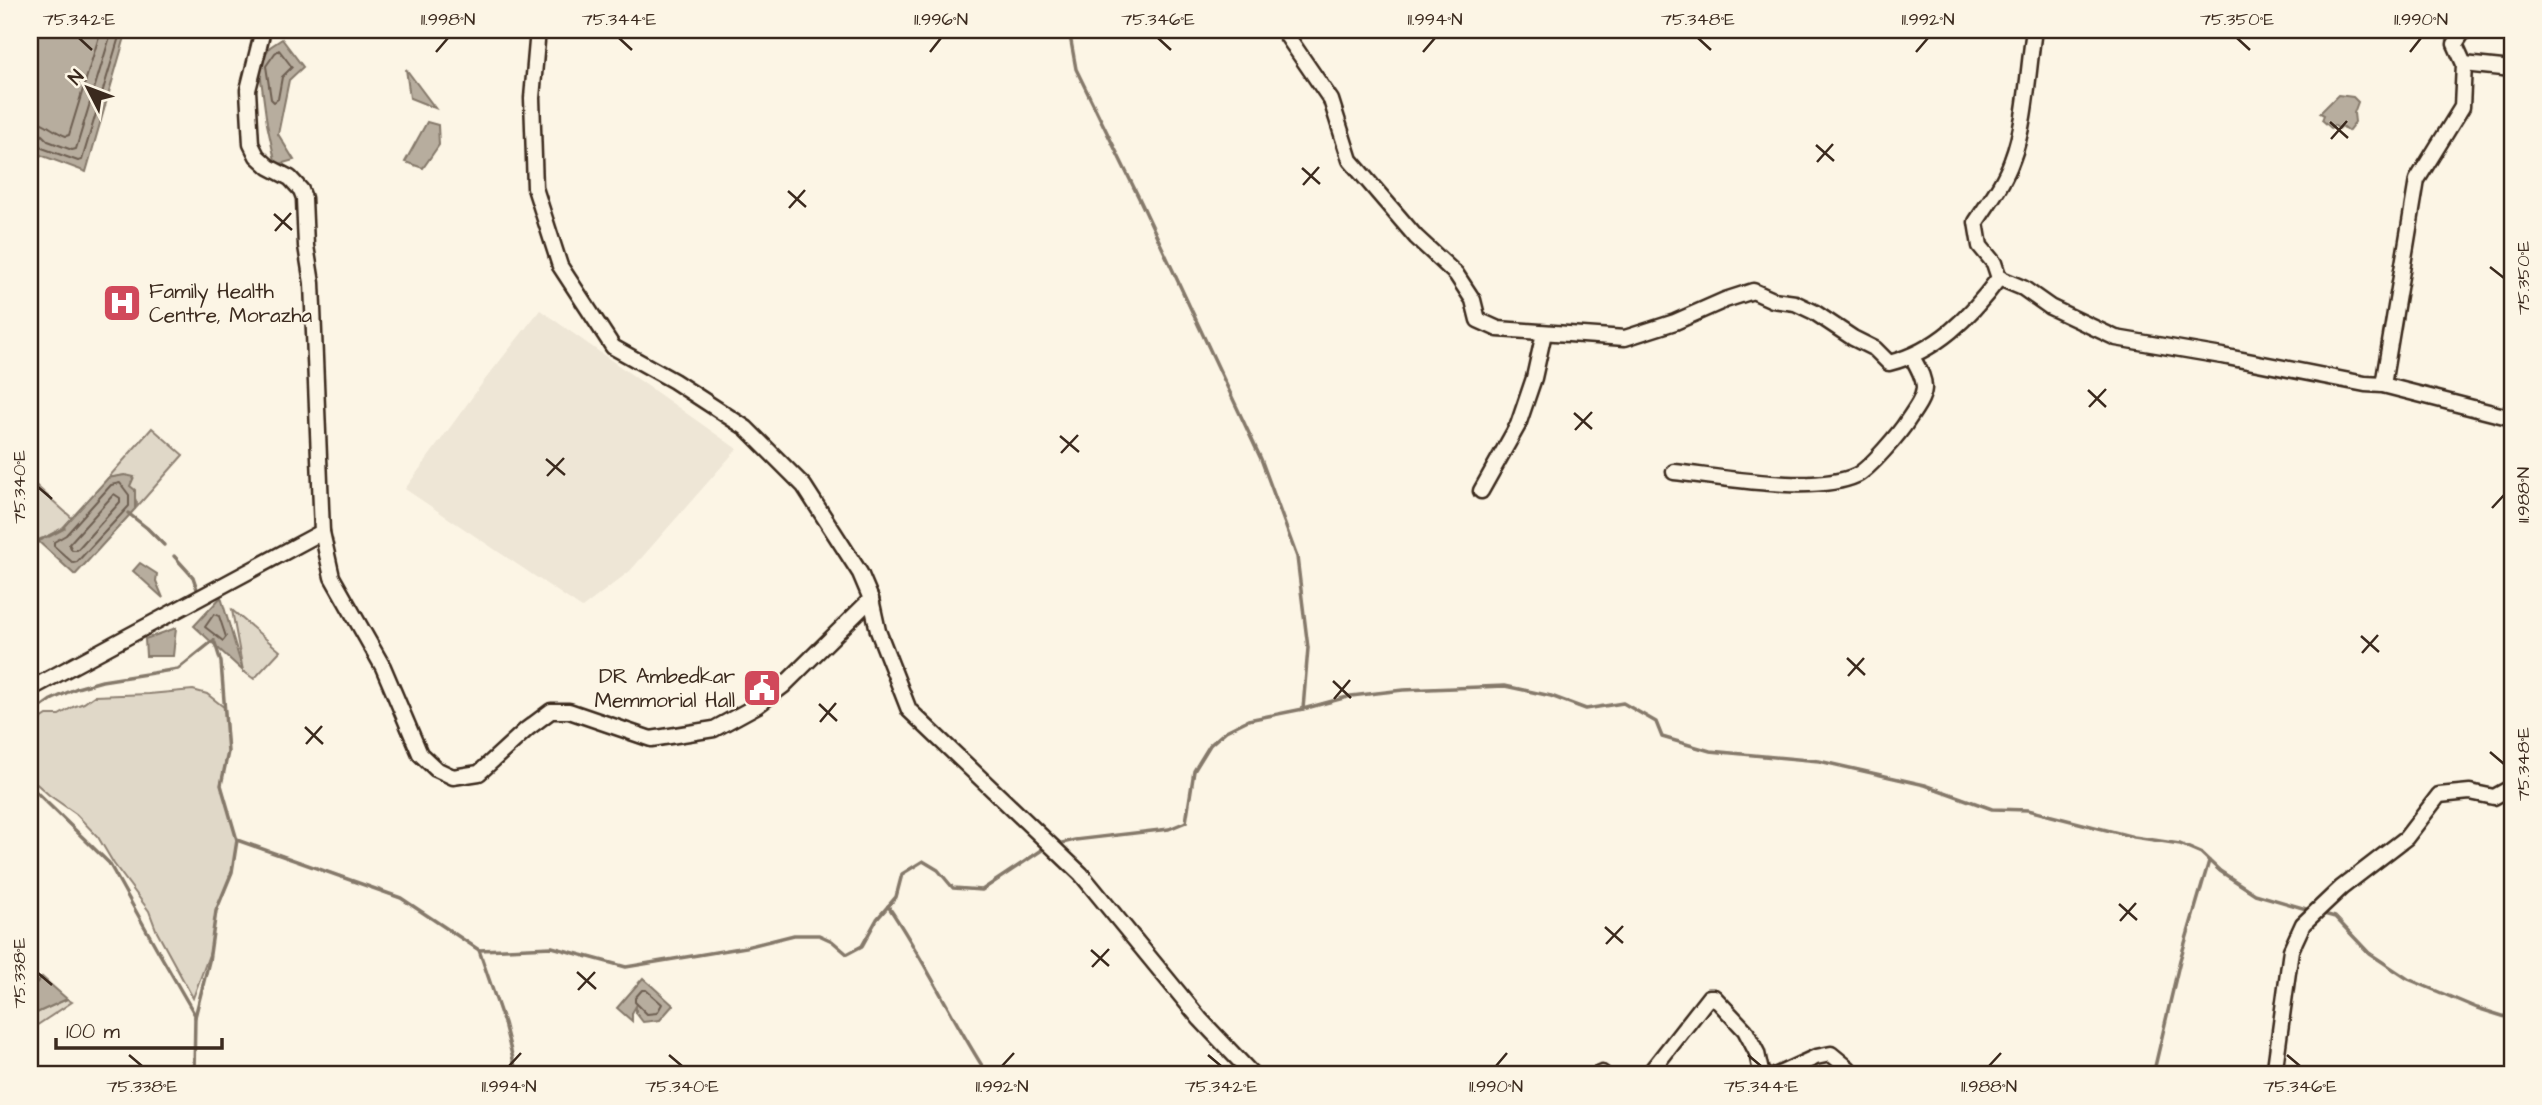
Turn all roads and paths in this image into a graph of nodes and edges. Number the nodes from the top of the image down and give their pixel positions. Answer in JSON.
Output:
{"nodes":[{"id":1,"x":263,"y":30,"type":"edge"},
{"id":2,"x":538,"y":30,"type":"edge"},
{"id":3,"x":1283,"y":30,"type":"edge"},
{"id":4,"x":2034,"y":30,"type":"edge"},
{"id":5,"x":2464,"y":30,"type":"edge"},
{"id":6,"x":2464,"y":64,"type":"junction"},
{"id":7,"x":2512,"y":69,"type":"edge"},
{"id":8,"x":1999,"y":278,"type":"junction"},
{"id":9,"x":1544,"y":332,"type":"junction"},
{"id":10,"x":1912,"y":357,"type":"junction"},
{"id":11,"x":2383,"y":385,"type":"junction"},
{"id":12,"x":2512,"y":418,"type":"edge"},
{"id":13,"x":1674,"y":472,"type":"dead end"},
{"id":14,"x":1480,"y":491,"type":"dead end"},
{"id":15,"x":322,"y":532,"type":"junction"},
{"id":16,"x":871,"y":599,"type":"junction"},
{"id":17,"x":30,"y":688,"type":"edge"},
{"id":18,"x":2512,"y":786,"type":"edge"},
{"id":19,"x":1253,"y":1075,"type":"edge"},
{"id":20,"x":1597,"y":1075,"type":"edge"},
{"id":21,"x":1604,"y":1075,"type":"edge"},
{"id":22,"x":1647,"y":1075,"type":"edge"},
{"id":23,"x":1765,"y":1075,"type":"edge"},
{"id":24,"x":1777,"y":1075,"type":"edge"},
{"id":25,"x":1852,"y":1075,"type":"edge"},
{"id":26,"x":2274,"y":1075,"type":"edge"}],
"edges":[{"from":1,"to":15,"type":"street"},
{"from":2,"to":16,"type":"street"},
{"from":3,"to":9,"type":"street"},
{"from":4,"to":8,"type":"street"},
{"from":5,"to":6,"type":"street"},
{"from":6,"to":7,"type":"street"},
{"from":6,"to":11,"type":"street"},
{"from":8,"to":10,"type":"street"},
{"from":8,"to":11,"type":"street"},
{"from":9,"to":10,"type":"street"},
{"from":9,"to":14,"type":"street"},
{"from":10,"to":13,"type":"street"},
{"from":11,"to":12,"type":"street"},
{"from":15,"to":16,"type":"street"},
{"from":15,"to":17,"type":"street"},
{"from":16,"to":19,"type":"street"},
{"from":18,"to":26,"type":"street"},
{"from":20,"to":21,"type":"street"},
{"from":22,"to":23,"type":"street"},
{"from":24,"to":25,"type":"street"}]}
